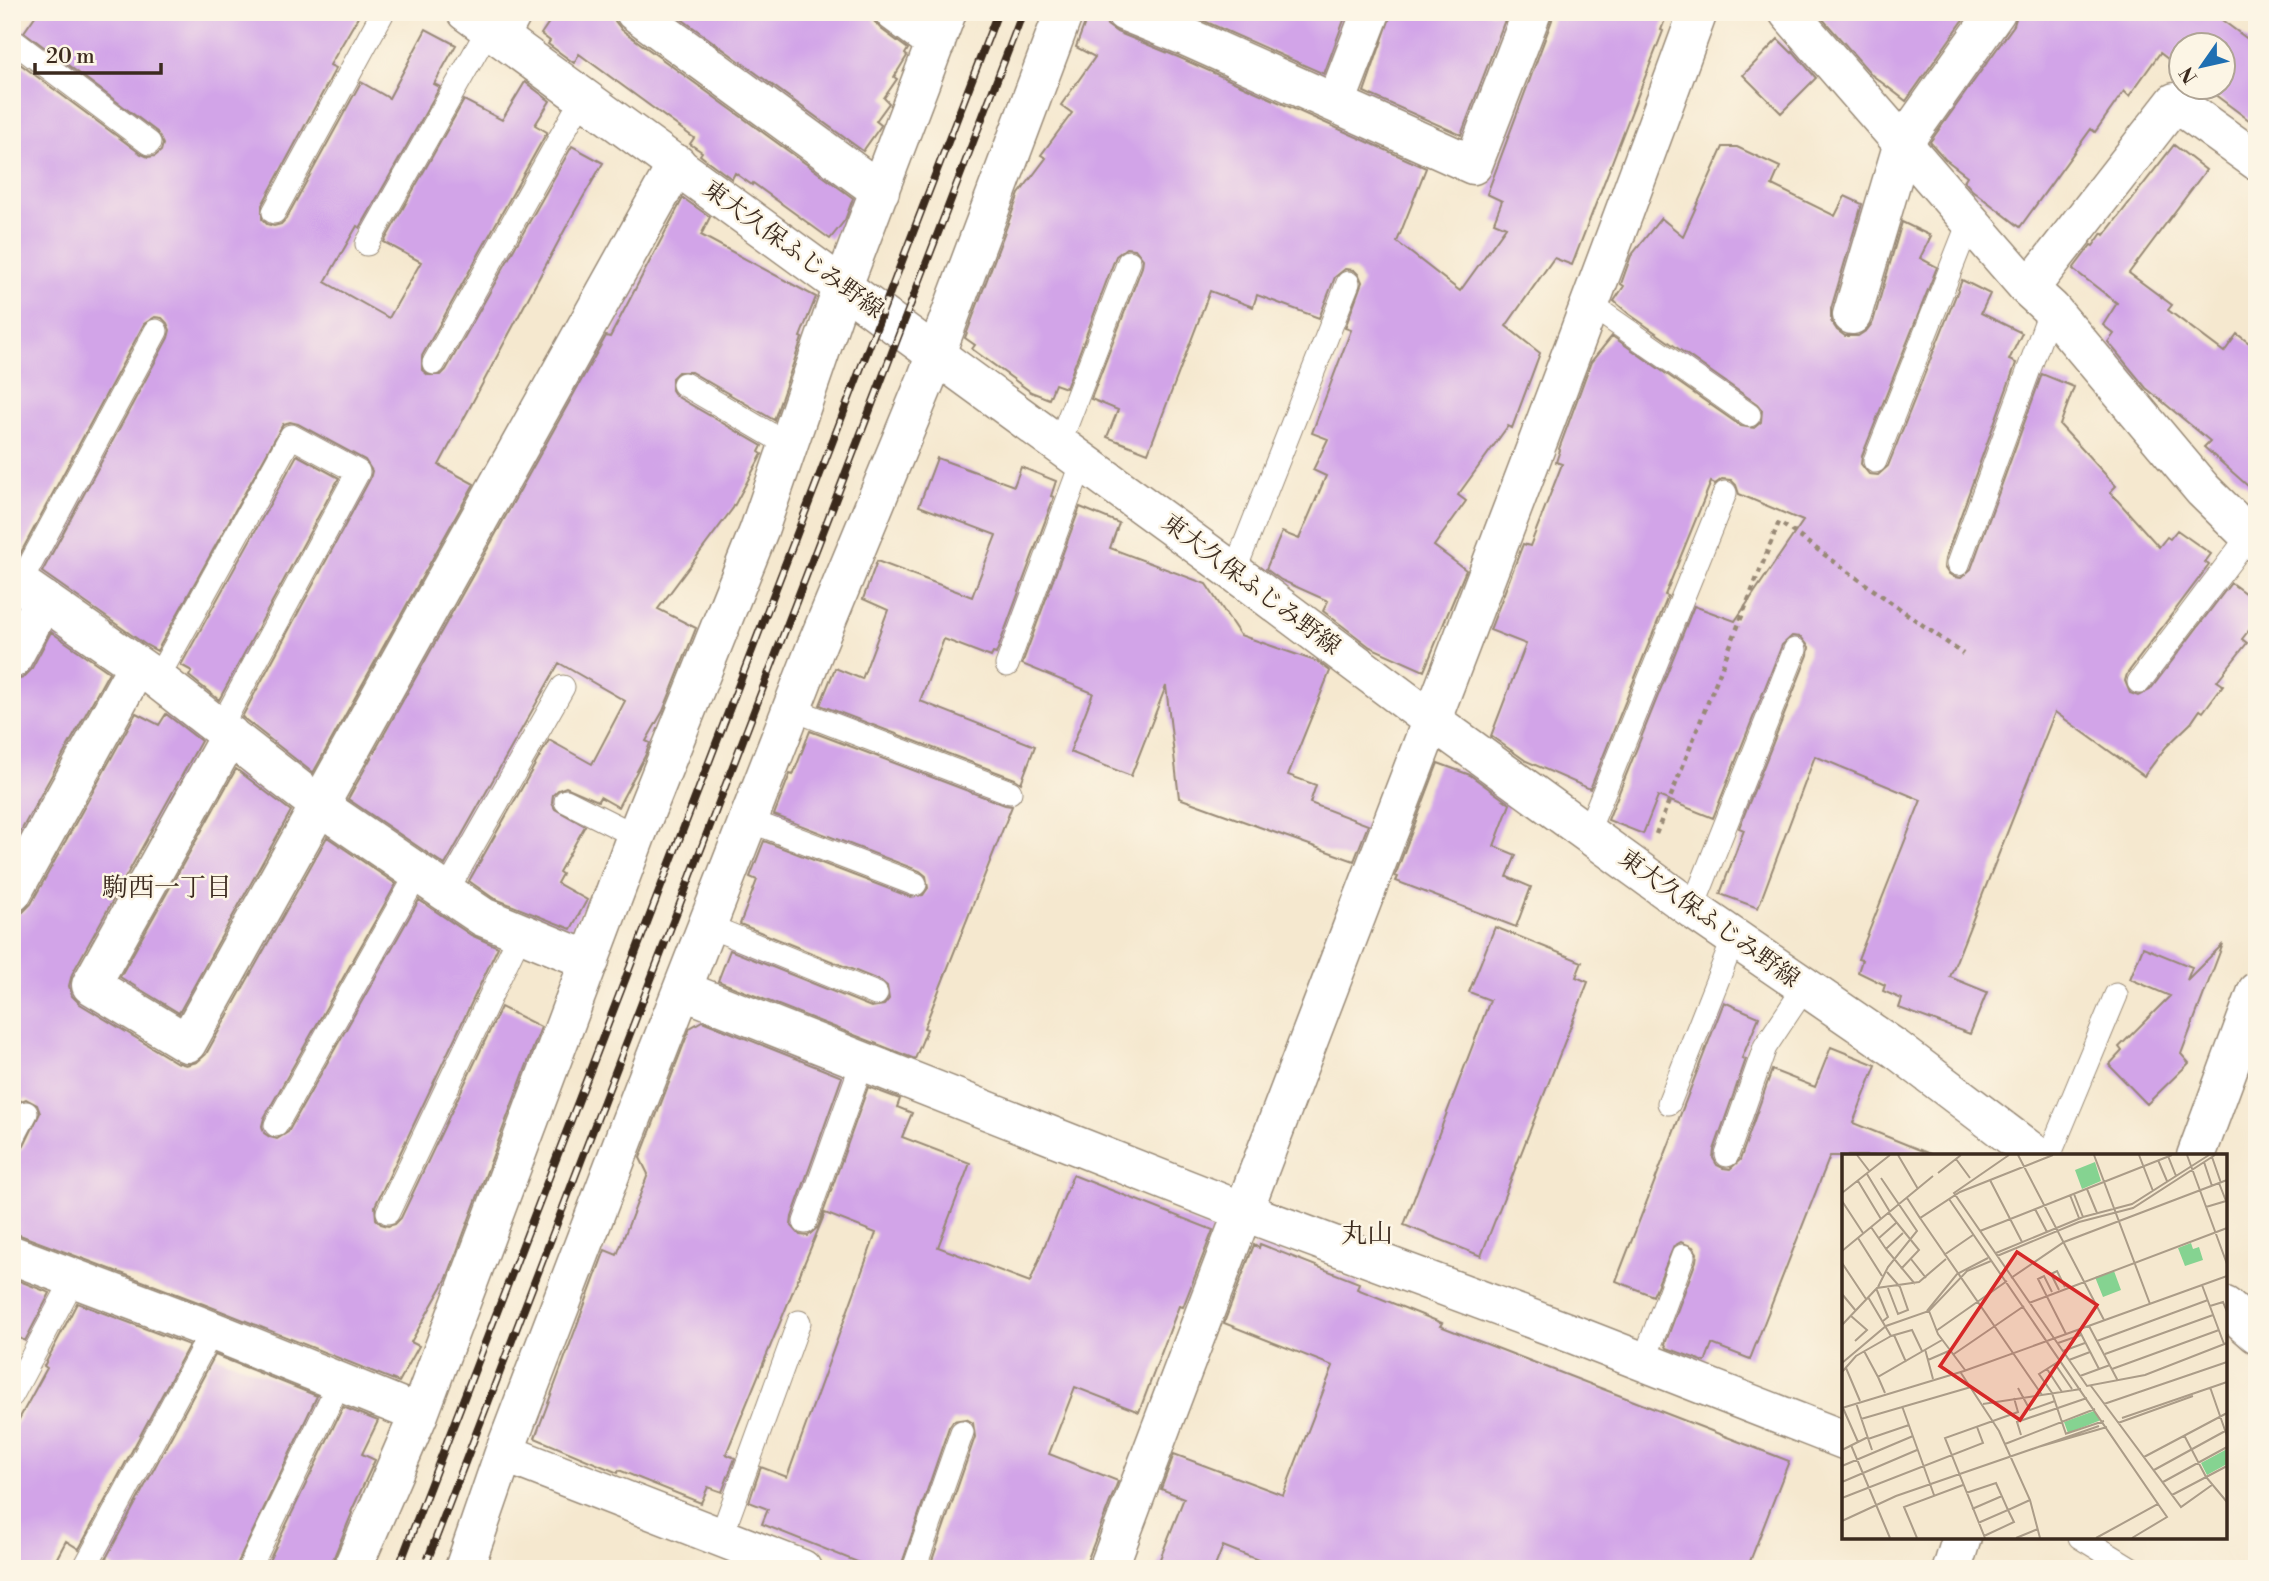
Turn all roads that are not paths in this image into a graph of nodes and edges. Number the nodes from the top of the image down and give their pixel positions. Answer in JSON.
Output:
{"nodes":[{"id":1,"x":383,"y":12,"type":"edge"},
{"id":2,"x":635,"y":12,"type":"edge"},
{"id":3,"x":894,"y":12,"type":"edge"},
{"id":4,"x":1064,"y":12,"type":"edge"},
{"id":5,"x":1125,"y":12,"type":"edge"},
{"id":6,"x":1371,"y":12,"type":"edge"},
{"id":7,"x":1532,"y":12,"type":"edge"},
{"id":8,"x":1698,"y":12,"type":"edge"},
{"id":9,"x":1996,"y":12,"type":"edge"},
{"id":10,"x":1793,"y":14,"type":"edge"},
{"id":11,"x":492,"y":22,"type":"edge"},
{"id":12,"x":1192,"y":25,"type":"edge"},
{"id":13,"x":942,"y":28,"type":"edge"},
{"id":14,"x":12,"y":40,"type":"edge"},
{"id":15,"x":583,"y":97,"type":"junction"},
{"id":16,"x":1336,"y":103,"type":"junction"},
{"id":17,"x":149,"y":143,"type":"dead end"},
{"id":18,"x":1903,"y":143,"type":"junction"},
{"id":19,"x":2257,"y":161,"type":"edge"},
{"id":20,"x":677,"y":164,"type":"junction"},
{"id":21,"x":880,"y":191,"type":"junction"},
{"id":22,"x":274,"y":212,"type":"dead end"},
{"id":23,"x":1970,"y":220,"type":"junction"},
{"id":24,"x":367,"y":244,"type":"dead end"},
{"id":25,"x":1129,"y":262,"type":"dead end"},
{"id":26,"x":1348,"y":283,"type":"dead end"},
{"id":27,"x":844,"y":286,"type":"junction"},
{"id":28,"x":2040,"y":299,"type":"junction"},
{"id":29,"x":1591,"y":305,"type":"junction"},
{"id":30,"x":1852,"y":315,"type":"dead end"},
{"id":31,"x":156,"y":331,"type":"dead end"},
{"id":32,"x":936,"y":354,"type":"junction"},
{"id":33,"x":433,"y":363,"type":"dead end"},
{"id":34,"x":684,"y":384,"type":"dead end"},
{"id":35,"x":1749,"y":415,"type":"dead end"},
{"id":36,"x":790,"y":446,"type":"junction"},
{"id":37,"x":1071,"y":453,"type":"junction"},
{"id":38,"x":1875,"y":461,"type":"dead end"},
{"id":39,"x":1725,"y":493,"type":"dead end"},
{"id":40,"x":2253,"y":540,"type":"edge"},
{"id":41,"x":1958,"y":564,"type":"dead end"},
{"id":42,"x":1234,"y":572,"type":"junction"},
{"id":43,"x":25,"y":587,"type":"edge"},
{"id":44,"x":1795,"y":650,"type":"dead end"},
{"id":45,"x":12,"y":659,"type":"edge"},
{"id":46,"x":1007,"y":665,"type":"dead end"},
{"id":47,"x":147,"y":672,"type":"junction"},
{"id":48,"x":2139,"y":682,"type":"dead end"},
{"id":49,"x":563,"y":687,"type":"dead end"},
{"id":50,"x":792,"y":709,"type":"junction"},
{"id":51,"x":1430,"y":719,"type":"junction"},
{"id":52,"x":225,"y":731,"type":"junction"},
{"id":53,"x":1010,"y":792,"type":"dead end"},
{"id":54,"x":566,"y":800,"type":"dead end"},
{"id":55,"x":320,"y":806,"type":"junction"},
{"id":56,"x":748,"y":821,"type":"junction"},
{"id":57,"x":1588,"y":831,"type":"junction"},
{"id":58,"x":636,"y":836,"type":"junction"},
{"id":59,"x":432,"y":883,"type":"junction"},
{"id":60,"x":915,"y":884,"type":"dead end"},
{"id":61,"x":12,"y":893,"type":"edge"},
{"id":62,"x":1692,"y":909,"type":"junction"},
{"id":63,"x":708,"y":926,"type":"junction"},
{"id":64,"x":521,"y":932,"type":"junction"},
{"id":65,"x":1734,"y":938,"type":"junction"},
{"id":66,"x":590,"y":961,"type":"junction"},
{"id":67,"x":1805,"y":987,"type":"junction"},
{"id":68,"x":682,"y":990,"type":"junction"},
{"id":69,"x":2257,"y":991,"type":"edge"},
{"id":70,"x":876,"y":994,"type":"dead end"},
{"id":71,"x":2116,"y":995,"type":"dead end"},
{"id":72,"x":863,"y":1061,"type":"junction"},
{"id":73,"x":1669,"y":1103,"type":"dead end"},
{"id":74,"x":26,"y":1113,"type":"dead end"},
{"id":75,"x":276,"y":1125,"type":"dead end"},
{"id":76,"x":12,"y":1140,"type":"edge"},
{"id":77,"x":2034,"y":1154,"type":"edge"},
{"id":78,"x":2050,"y":1154,"type":"edge"},
{"id":79,"x":2197,"y":1154,"type":"edge"},
{"id":80,"x":1727,"y":1155,"type":"dead end"},
{"id":81,"x":1242,"y":1211,"type":"junction"},
{"id":82,"x":388,"y":1212,"type":"dead end"},
{"id":83,"x":805,"y":1222,"type":"dead end"},
{"id":84,"x":12,"y":1255,"type":"edge"},
{"id":85,"x":1683,"y":1256,"type":"dead end"},
{"id":86,"x":74,"y":1279,"type":"junction"},
{"id":87,"x":2227,"y":1308,"type":"edge"},
{"id":88,"x":799,"y":1322,"type":"dead end"},
{"id":89,"x":212,"y":1331,"type":"junction"},
{"id":90,"x":2257,"y":1334,"type":"edge"},
{"id":91,"x":1644,"y":1361,"type":"junction"},
{"id":92,"x":340,"y":1381,"type":"junction"},
{"id":93,"x":12,"y":1395,"type":"edge"},
{"id":94,"x":419,"y":1414,"type":"junction"},
{"id":95,"x":962,"y":1432,"type":"dead end"},
{"id":96,"x":1842,"y":1439,"type":"edge"},
{"id":97,"x":503,"y":1452,"type":"junction"},
{"id":98,"x":721,"y":1537,"type":"junction"},
{"id":99,"x":1961,"y":1539,"type":"edge"},
{"id":100,"x":2083,"y":1539,"type":"edge"},
{"id":101,"x":84,"y":1569,"type":"edge"},
{"id":102,"x":249,"y":1569,"type":"edge"},
{"id":103,"x":352,"y":1569,"type":"edge"},
{"id":104,"x":464,"y":1569,"type":"edge"},
{"id":105,"x":802,"y":1569,"type":"edge"},
{"id":106,"x":914,"y":1569,"type":"edge"},
{"id":107,"x":1108,"y":1569,"type":"edge"},
{"id":108,"x":1952,"y":1569,"type":"edge"},
{"id":109,"x":2132,"y":1569,"type":"edge"}],
"edges":[{"from":1,"to":22,"type":"lane"},
{"from":2,"to":21,"type":"street"},
{"from":3,"to":13,"type":"street"},
{"from":4,"to":32,"type":"street"},
{"from":5,"to":12,"type":"street"},
{"from":6,"to":16,"type":"street"},
{"from":7,"to":16,"type":"street"},
{"from":8,"to":29,"type":"street"},
{"from":9,"to":18,"type":"street"},
{"from":10,"to":18,"type":"street"},
{"from":11,"to":15,"type":"street","name":"東大久保ふじみ野線"},
{"from":11,"to":24,"type":"lane"},
{"from":12,"to":16,"type":"street"},
{"from":13,"to":21,"type":"street"},
{"from":14,"to":17,"type":"lane"},
{"from":15,"to":20,"type":"street","name":"東大久保ふじみ野線"},
{"from":15,"to":33,"type":"lane"},
{"from":18,"to":23,"type":"street"},
{"from":18,"to":30,"type":"street"},
{"from":19,"to":28,"type":"street"},
{"from":20,"to":27,"type":"street","name":"東大久保ふじみ野線"},
{"from":20,"to":55,"type":"street"},
{"from":21,"to":27,"type":"street"},
{"from":23,"to":28,"type":"street"},
{"from":23,"to":38,"type":"lane"},
{"from":25,"to":37,"type":"lane"},
{"from":26,"to":42,"type":"lane"},
{"from":27,"to":32,"type":"street","name":"東大久保ふじみ野線"},
{"from":27,"to":36,"type":"street"},
{"from":28,"to":40,"type":"street"},
{"from":28,"to":41,"type":"lane"},
{"from":29,"to":35,"type":"lane"},
{"from":29,"to":51,"type":"street"},
{"from":31,"to":43,"type":"lane"},
{"from":32,"to":37,"type":"street","name":"東大久保ふじみ野線"},
{"from":32,"to":50,"type":"street"},
{"from":34,"to":36,"type":"lane"},
{"from":36,"to":58,"type":"street"},
{"from":37,"to":42,"type":"street","name":"東大久保ふじみ野線"},
{"from":37,"to":46,"type":"lane"},
{"from":39,"to":57,"type":"lane"},
{"from":40,"to":48,"type":"lane"},
{"from":42,"to":51,"type":"street","name":"東大久保ふじみ野線"},
{"from":43,"to":45,"type":"street"},
{"from":43,"to":47,"type":"street"},
{"from":44,"to":62,"type":"lane"},
{"from":47,"to":52,"type":"street"},
{"from":47,"to":52,"type":"lane"},
{"from":47,"to":61,"type":"street"},
{"from":49,"to":59,"type":"lane"},
{"from":50,"to":53,"type":"lane"},
{"from":50,"to":56,"type":"street"},
{"from":51,"to":57,"type":"street","name":"東大久保ふじみ野線"},
{"from":51,"to":81,"type":"street"},
{"from":52,"to":55,"type":"street"},
{"from":52,"to":55,"type":"street"},
{"from":54,"to":58,"type":"lane"},
{"from":55,"to":59,"type":"street"},
{"from":56,"to":60,"type":"lane"},
{"from":56,"to":63,"type":"street"},
{"from":57,"to":62,"type":"street","name":"東大久保ふじみ野線"},
{"from":58,"to":66,"type":"street"},
{"from":59,"to":64,"type":"street"},
{"from":59,"to":75,"type":"lane"},
{"from":62,"to":65,"type":"street","name":"東大久保ふじみ野線"},
{"from":63,"to":68,"type":"street"},
{"from":63,"to":70,"type":"lane"},
{"from":64,"to":66,"type":"street"},
{"from":64,"to":82,"type":"lane"},
{"from":65,"to":67,"type":"street","name":"東大久保ふじみ野線"},
{"from":65,"to":73,"type":"lane"},
{"from":66,"to":94,"type":"street"},
{"from":67,"to":77,"type":"street","name":"東大久保ふじみ野線"},
{"from":67,"to":80,"type":"lane"},
{"from":68,"to":72,"type":"street"},
{"from":68,"to":97,"type":"street"},
{"from":69,"to":79,"type":"street"},
{"from":71,"to":78,"type":"lane"},
{"from":72,"to":81,"type":"street"},
{"from":72,"to":83,"type":"lane"},
{"from":74,"to":76,"type":"lane"},
{"from":81,"to":91,"type":"street"},
{"from":81,"to":107,"type":"street"},
{"from":84,"to":86,"type":"street"},
{"from":85,"to":91,"type":"lane"},
{"from":86,"to":89,"type":"street"},
{"from":86,"to":93,"type":"lane"},
{"from":87,"to":90,"type":"street"},
{"from":88,"to":98,"type":"lane"},
{"from":89,"to":92,"type":"street"},
{"from":89,"to":101,"type":"lane"},
{"from":91,"to":96,"type":"street"},
{"from":92,"to":94,"type":"street"},
{"from":92,"to":102,"type":"lane"},
{"from":94,"to":103,"type":"street"},
{"from":95,"to":106,"type":"lane"},
{"from":97,"to":98,"type":"street"},
{"from":97,"to":104,"type":"street"},
{"from":98,"to":105,"type":"street"},
{"from":99,"to":108,"type":"street"},
{"from":100,"to":109,"type":"lane"}]}
